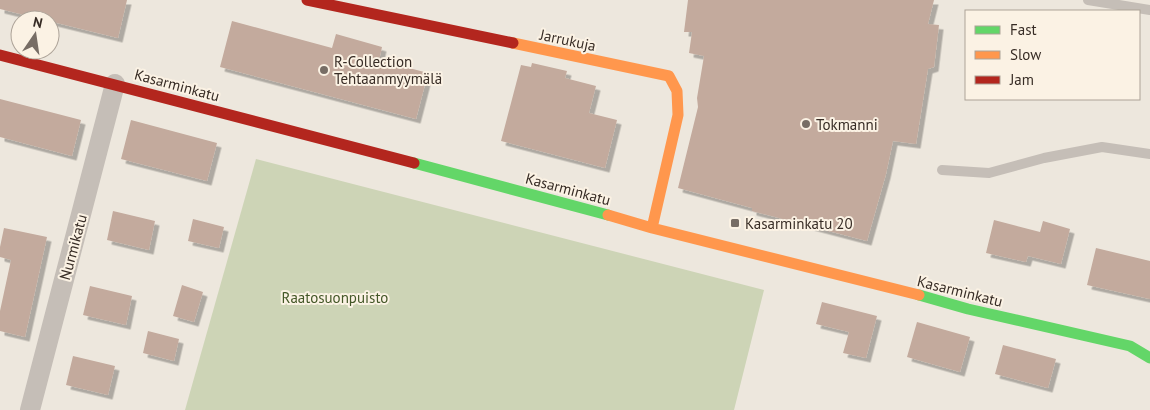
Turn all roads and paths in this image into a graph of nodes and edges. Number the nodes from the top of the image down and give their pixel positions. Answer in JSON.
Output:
{"nodes":[{"id":1,"x":307,"y":0,"type":"edge"},
{"id":2,"x":1088,"y":0,"type":"edge"},
{"id":3,"x":1150,"y":10,"type":"edge"},
{"id":4,"x":0,"y":55,"type":"edge"},
{"id":5,"x":115,"y":84,"type":"junction"},
{"id":6,"x":1150,"y":154,"type":"edge"},
{"id":7,"x":942,"y":170,"type":"dead end"},
{"id":8,"x":652,"y":228,"type":"junction"},
{"id":9,"x":1150,"y":342,"type":"edge"},
{"id":10,"x":1130,"y":346,"type":"junction"},
{"id":11,"x":1150,"y":358,"type":"edge"},
{"id":12,"x":30,"y":410,"type":"edge"}],
"edges":[{"from":1,"to":8,"type":"street","name":"Jarrukuja"},
{"from":2,"to":3,"type":"lane"},
{"from":4,"to":5,"type":"street","name":"Kasarminkatu"},
{"from":5,"to":8,"type":"street","name":"Kasarminkatu"},
{"from":5,"to":12,"type":"street","name":"Nurmikatu"},
{"from":6,"to":7,"type":"lane"},
{"from":8,"to":10,"type":"street","name":"Kasarminkatu"},
{"from":9,"to":10,"type":"street","name":"Kasarminkatu"},
{"from":10,"to":11,"type":"street","name":"Kasarminkatu"}]}
